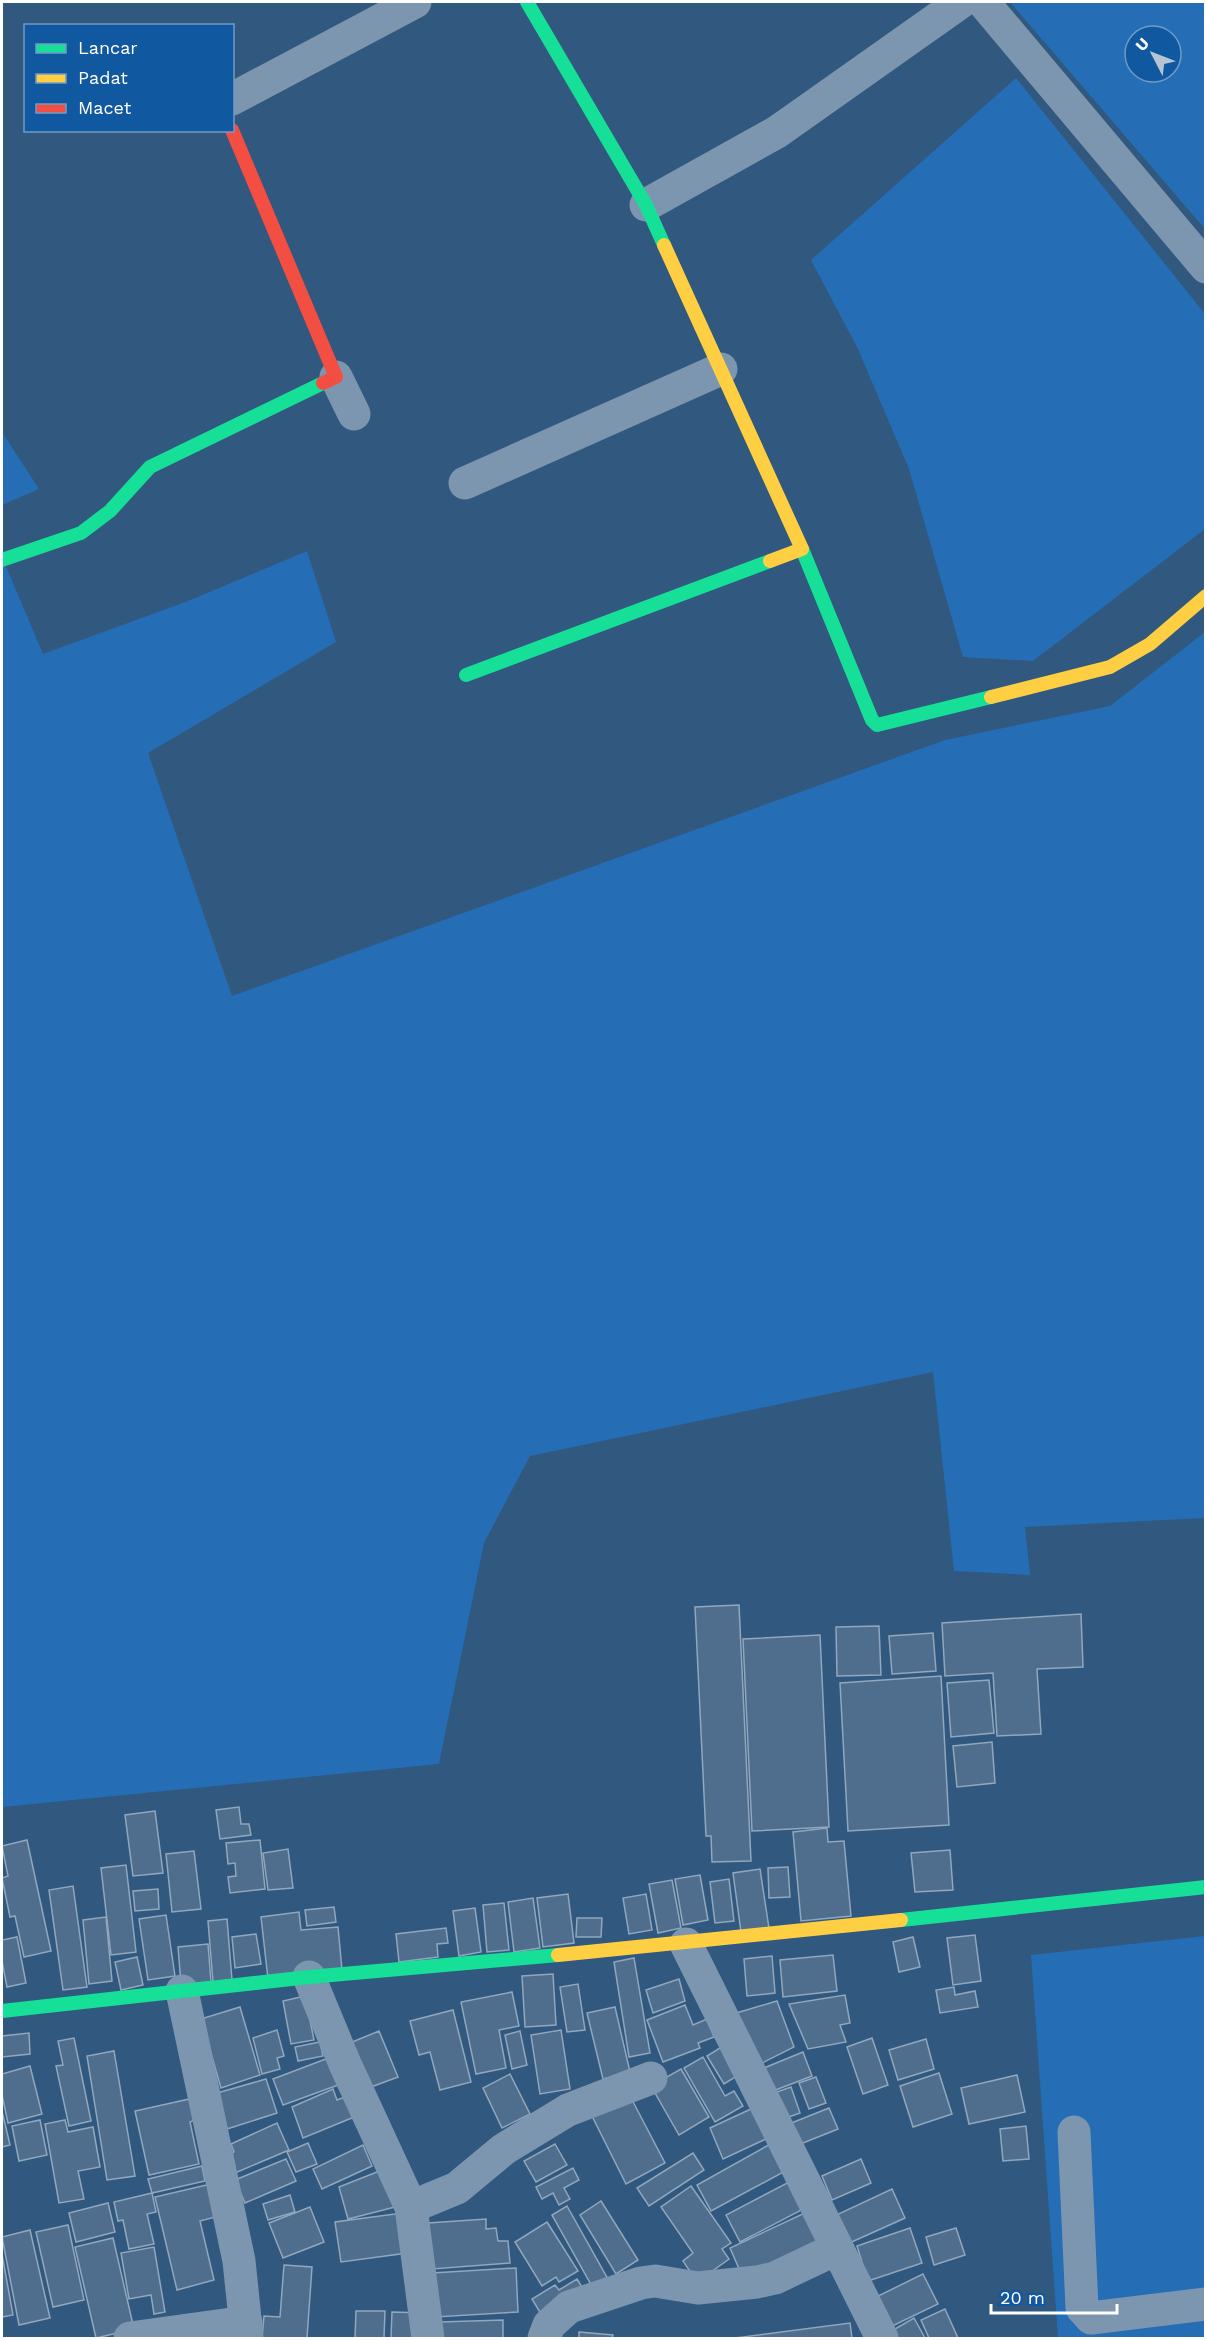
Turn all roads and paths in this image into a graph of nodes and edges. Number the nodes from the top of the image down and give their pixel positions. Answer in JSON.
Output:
{"nodes":[{"id":1,"x":415,"y":2,"type":"edge"},
{"id":2,"x":527,"y":2,"type":"edge"},
{"id":3,"x":961,"y":2,"type":"edge"},
{"id":4,"x":983,"y":2,"type":"edge"},
{"id":5,"x":234,"y":98,"type":"edge"},
{"id":6,"x":233,"y":132,"type":"edge"},
{"id":7,"x":646,"y":205,"type":"junction"},
{"id":8,"x":1206,"y":267,"type":"edge"},
{"id":9,"x":721,"y":369,"type":"junction"},
{"id":10,"x":336,"y":377,"type":"junction"},
{"id":11,"x":354,"y":414,"type":"dead end"},
{"id":12,"x":465,"y":483,"type":"dead end"},
{"id":13,"x":802,"y":549,"type":"junction"},
{"id":14,"x":2,"y":560,"type":"edge"},
{"id":15,"x":1206,"y":597,"type":"edge"},
{"id":16,"x":466,"y":675,"type":"dead end"},
{"id":17,"x":1206,"y":1887,"type":"edge"},
{"id":18,"x":686,"y":1944,"type":"junction"},
{"id":19,"x":309,"y":1977,"type":"junction"},
{"id":20,"x":182,"y":1991,"type":"junction"},
{"id":21,"x":2,"y":2011,"type":"edge"},
{"id":22,"x":651,"y":2078,"type":"dead end"},
{"id":23,"x":1074,"y":2132,"type":"dead end"},
{"id":24,"x":411,"y":2207,"type":"junction"},
{"id":25,"x":836,"y":2249,"type":"junction"},
{"id":26,"x":1206,"y":2304,"type":"edge"},
{"id":27,"x":247,"y":2330,"type":"edge"},
{"id":28,"x":129,"y":2338,"type":"edge"},
{"id":29,"x":428,"y":2338,"type":"edge"},
{"id":30,"x":544,"y":2338,"type":"edge"},
{"id":31,"x":882,"y":2338,"type":"edge"}],
"edges":[{"from":1,"to":5,"type":"street"},
{"from":2,"to":7,"type":"street"},
{"from":3,"to":7,"type":"street"},
{"from":4,"to":8,"type":"street"},
{"from":6,"to":10,"type":"street"},
{"from":7,"to":9,"type":"street"},
{"from":9,"to":12,"type":"street"},
{"from":9,"to":13,"type":"street"},
{"from":10,"to":11,"type":"street"},
{"from":10,"to":14,"type":"street"},
{"from":13,"to":15,"type":"street"},
{"from":13,"to":16,"type":"street"},
{"from":17,"to":18,"type":"street"},
{"from":18,"to":19,"type":"street"},
{"from":18,"to":25,"type":"street"},
{"from":19,"to":20,"type":"street"},
{"from":19,"to":24,"type":"street"},
{"from":20,"to":21,"type":"street"},
{"from":20,"to":27,"type":"street"},
{"from":22,"to":24,"type":"street"},
{"from":23,"to":26,"type":"street"},
{"from":24,"to":29,"type":"street"},
{"from":25,"to":30,"type":"street"},
{"from":25,"to":31,"type":"street"},
{"from":27,"to":28,"type":"street"}]}
